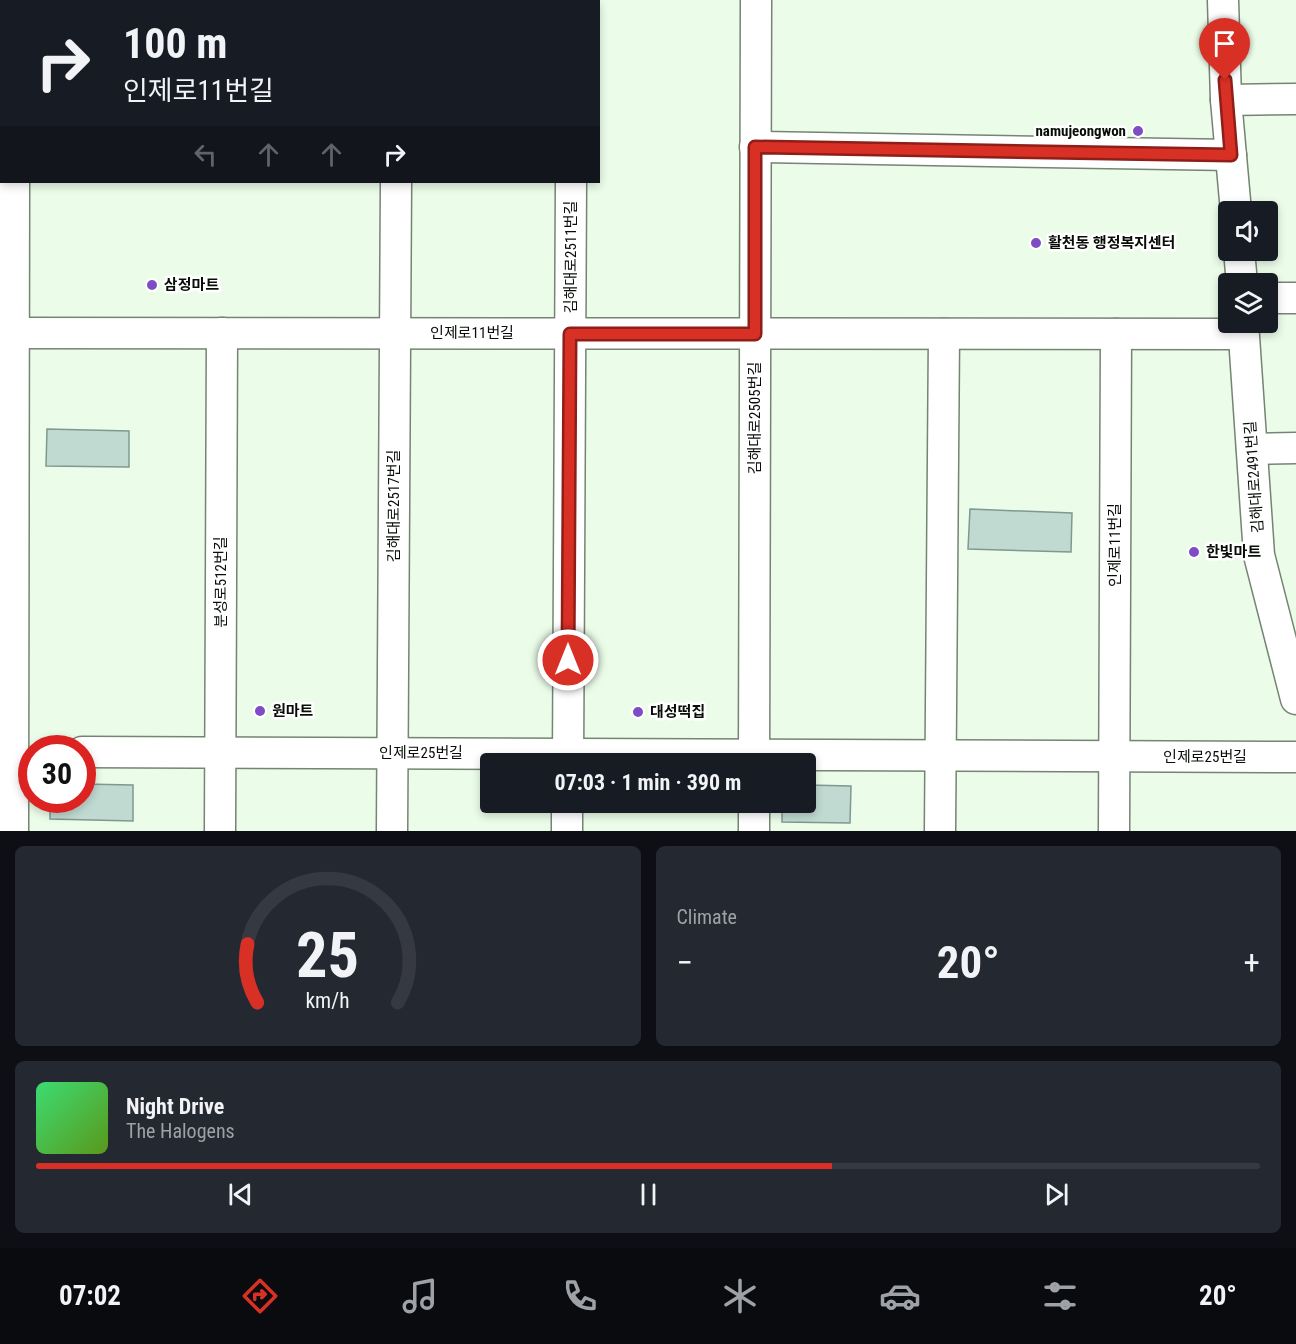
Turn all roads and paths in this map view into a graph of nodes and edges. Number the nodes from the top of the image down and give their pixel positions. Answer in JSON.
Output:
{"nodes":[{"id":1,"x":756,"y":0,"type":"edge"},
{"id":2,"x":1223,"y":0,"type":"edge"},
{"id":3,"x":1296,"y":99,"type":"edge"},
{"id":4,"x":1226,"y":100,"type":"junction"},
{"id":5,"x":755,"y":147,"type":"junction"},
{"id":6,"x":1231,"y":155,"type":"junction"},
{"id":7,"x":14,"y":183,"type":"edge"},
{"id":8,"x":396,"y":183,"type":"edge"},
{"id":9,"x":571,"y":183,"type":"edge"},
{"id":10,"x":1235,"y":201,"type":"edge"},
{"id":11,"x":1278,"y":298,"type":"edge"},
{"id":12,"x":1296,"y":298,"type":"edge"},
{"id":13,"x":1218,"y":329,"type":"edge"},
{"id":14,"x":7,"y":333,"type":"edge"},
{"id":15,"x":222,"y":333,"type":"junction"},
{"id":16,"x":395,"y":333,"type":"junction"},
{"id":17,"x":1243,"y":333,"type":"edge"},
{"id":18,"x":570,"y":334,"type":"junction"},
{"id":19,"x":755,"y":334,"type":"junction"},
{"id":20,"x":944,"y":334,"type":"junction"},
{"id":21,"x":1116,"y":334,"type":"junction"},
{"id":22,"x":1296,"y":448,"type":"edge"},
{"id":23,"x":1252,"y":449,"type":"junction"},
{"id":24,"x":1295,"y":693,"type":"edge"},
{"id":25,"x":15,"y":752,"type":"edge"},
{"id":26,"x":96,"y":752,"type":"edge"},
{"id":27,"x":221,"y":752,"type":"junction"},
{"id":28,"x":393,"y":753,"type":"junction"},
{"id":29,"x":568,"y":753,"type":"edge"},
{"id":30,"x":754,"y":753,"type":"edge"},
{"id":31,"x":480,"y":756,"type":"edge"},
{"id":32,"x":940,"y":756,"type":"junction"},
{"id":33,"x":1114,"y":756,"type":"junction"},
{"id":34,"x":1296,"y":757,"type":"edge"},
{"id":35,"x":816,"y":758,"type":"edge"},
{"id":36,"x":567,"y":813,"type":"edge"},
{"id":37,"x":754,"y":813,"type":"edge"},
{"id":38,"x":12,"y":831,"type":"edge"},
{"id":39,"x":220,"y":831,"type":"edge"},
{"id":40,"x":392,"y":831,"type":"edge"},
{"id":41,"x":567,"y":831,"type":"edge"},
{"id":42,"x":754,"y":831,"type":"edge"},
{"id":43,"x":940,"y":831,"type":"edge"},
{"id":44,"x":1114,"y":831,"type":"edge"}],
"edges":[{"from":1,"to":5,"type":"street","name":"김해대로2505번길"},
{"from":2,"to":4,"type":"street"},
{"from":3,"to":4,"type":"street"},
{"from":4,"to":6,"type":"street"},
{"from":5,"to":6,"type":"street"},
{"from":5,"to":19,"type":"street","name":"김해대로2505번길"},
{"from":6,"to":10,"type":"street"},
{"from":7,"to":14,"type":"street"},
{"from":8,"to":16,"type":"street","name":"김해대로2517번길"},
{"from":9,"to":18,"type":"street","name":"김해대로2511번길"},
{"from":11,"to":12,"type":"street"},
{"from":13,"to":21,"type":"street","name":"인제로11번길"},
{"from":14,"to":15,"type":"street","name":"인제로11번길"},
{"from":14,"to":25,"type":"street"},
{"from":15,"to":16,"type":"street","name":"인제로11번길"},
{"from":15,"to":27,"type":"street","name":"분성로512번길"},
{"from":16,"to":18,"type":"street","name":"인제로11번길"},
{"from":16,"to":28,"type":"street","name":"김해대로2517번길"},
{"from":17,"to":23,"type":"street","name":"김해대로2491번길"},
{"from":18,"to":19,"type":"street","name":"인제로11번길"},
{"from":18,"to":29,"type":"street","name":"김해대로2511번길"},
{"from":19,"to":20,"type":"street","name":"인제로11번길"},
{"from":19,"to":30,"type":"street","name":"김해대로2505번길"},
{"from":20,"to":21,"type":"street","name":"인제로11번길"},
{"from":20,"to":32,"type":"street"},
{"from":21,"to":33,"type":"street","name":"인제로11번길"},
{"from":22,"to":23,"type":"street"},
{"from":23,"to":24,"type":"street","name":"김해대로2491번길"},
{"from":25,"to":38,"type":"street"},
{"from":26,"to":27,"type":"street","name":"인제로25번길"},
{"from":27,"to":28,"type":"street","name":"인제로25번길"},
{"from":27,"to":39,"type":"street","name":"분성로512번길"},
{"from":28,"to":31,"type":"street","name":"인제로25번길"},
{"from":28,"to":40,"type":"street","name":"김해대로2517번길"},
{"from":32,"to":33,"type":"street","name":"인제로25번길"},
{"from":32,"to":35,"type":"street","name":"인제로25번길"},
{"from":32,"to":43,"type":"street"},
{"from":33,"to":34,"type":"street","name":"인제로25번길"},
{"from":33,"to":44,"type":"street"},
{"from":36,"to":41,"type":"street"},
{"from":37,"to":42,"type":"street"}]}
